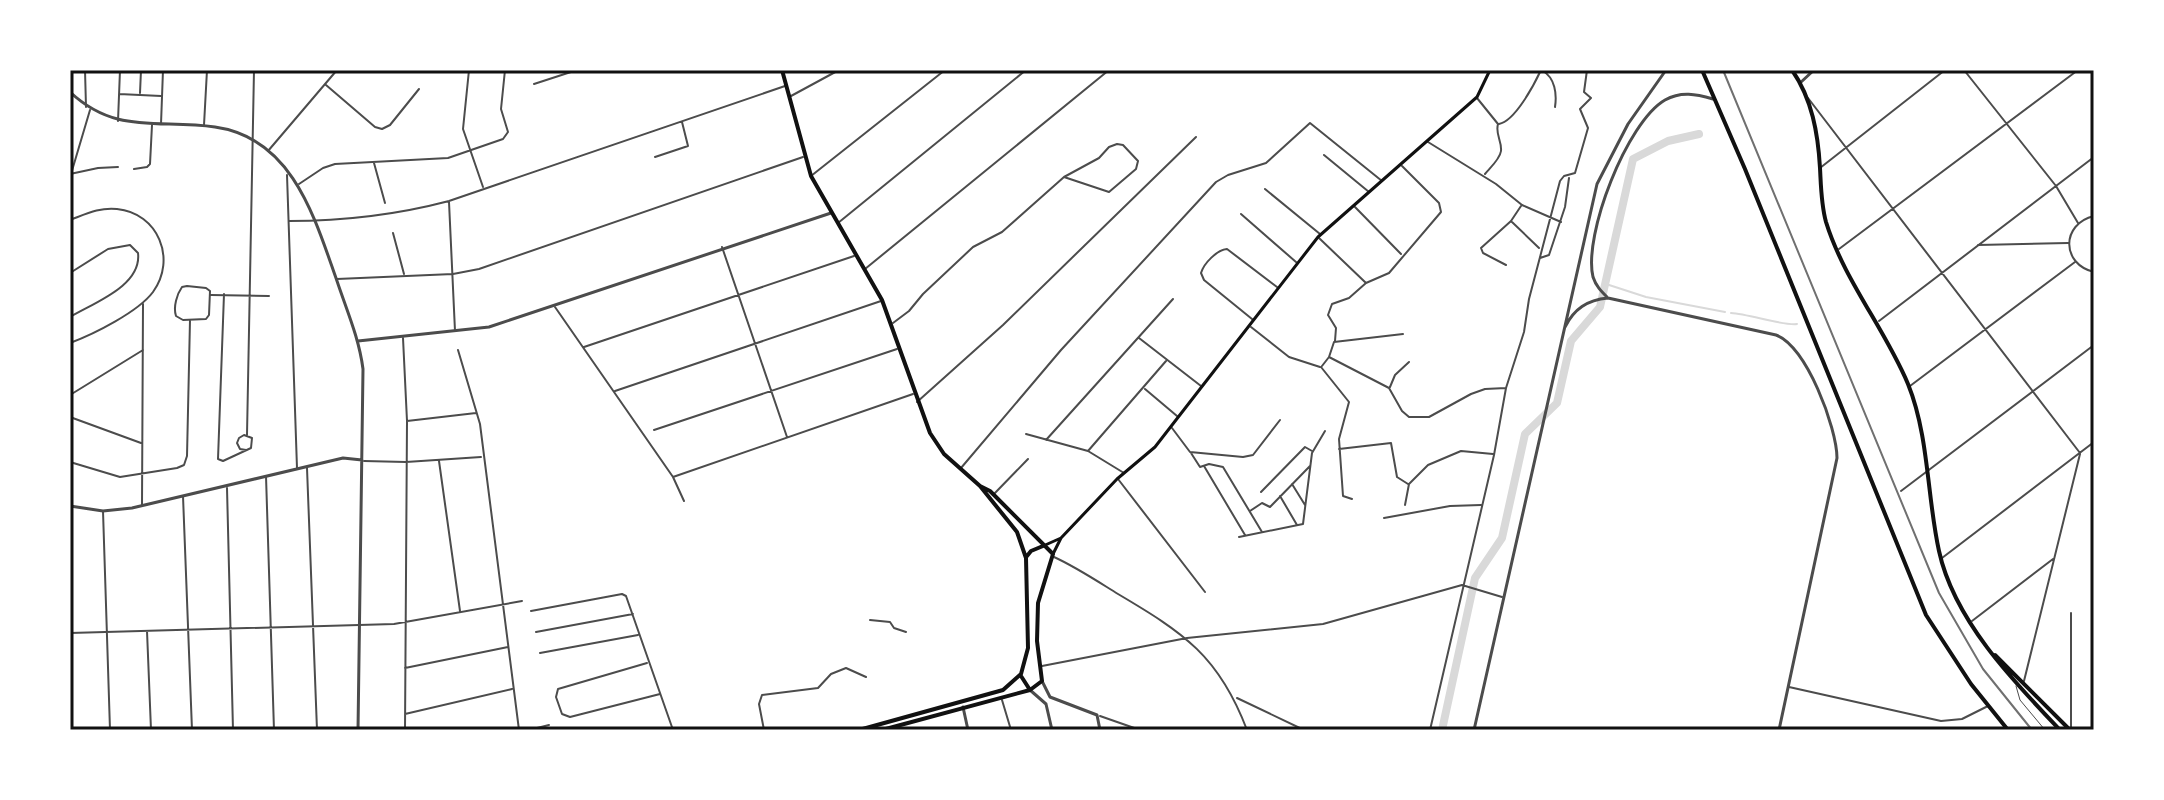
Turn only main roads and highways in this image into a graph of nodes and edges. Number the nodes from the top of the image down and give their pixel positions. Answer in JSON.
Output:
{"nodes":[{"id":1,"x":782,"y":70,"type":"edge"},
{"id":2,"x":1490,"y":70,"type":"edge"},
{"id":3,"x":1702,"y":70,"type":"edge"},
{"id":4,"x":1794,"y":71,"type":"edge"},
{"id":5,"x":980,"y":486,"type":"junction"},
{"id":6,"x":994,"y":506,"type":"junction"},
{"id":7,"x":1008,"y":510,"type":"junction"},
{"id":8,"x":1061,"y":538,"type":"junction"},
{"id":9,"x":1043,"y":546,"type":"junction"},
{"id":10,"x":1053,"y":555,"type":"junction"},
{"id":11,"x":1026,"y":558,"type":"junction"},
{"id":12,"x":1992,"y":652,"type":"junction"},
{"id":13,"x":1021,"y":674,"type":"junction"},
{"id":14,"x":1030,"y":690,"type":"junction"},
{"id":15,"x":859,"y":730,"type":"edge"},
{"id":16,"x":882,"y":730,"type":"edge"},
{"id":17,"x":2008,"y":730,"type":"edge"},
{"id":18,"x":2060,"y":730,"type":"edge"},
{"id":19,"x":2070,"y":730,"type":"edge"}],
"edges":[{"from":1,"to":5,"type":"main road"},
{"from":2,"to":8,"type":"main road"},
{"from":3,"to":17,"type":"main road"},
{"from":4,"to":12,"type":"main road"},
{"from":5,"to":6,"type":"main road"},
{"from":5,"to":7,"type":"main road"},
{"from":6,"to":7,"type":"main road"},
{"from":6,"to":11,"type":"main road"},
{"from":7,"to":9,"type":"main road"},
{"from":8,"to":9,"type":"main road"},
{"from":8,"to":10,"type":"main road"},
{"from":9,"to":10,"type":"main road"},
{"from":9,"to":11,"type":"main road"},
{"from":10,"to":14,"type":"main road"},
{"from":11,"to":13,"type":"main road"},
{"from":12,"to":18,"type":"main road"},
{"from":12,"to":19,"type":"main road"},
{"from":13,"to":14,"type":"main road"},
{"from":13,"to":15,"type":"main road"},
{"from":14,"to":16,"type":"main road"}]}
